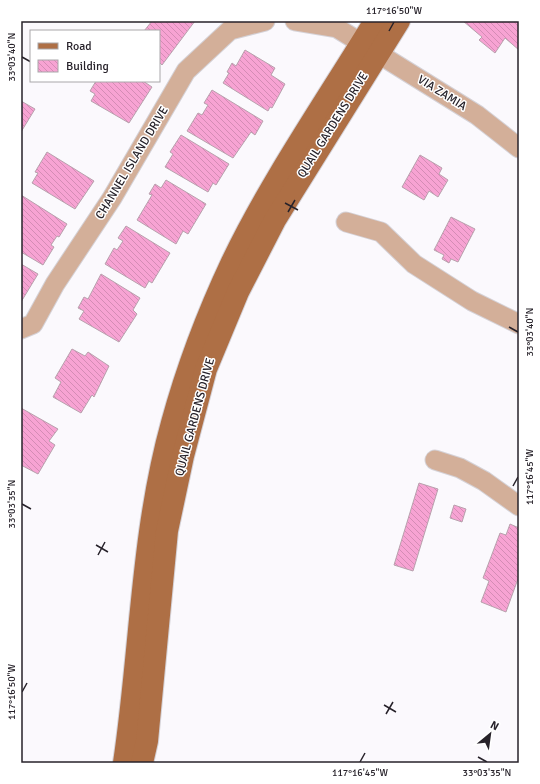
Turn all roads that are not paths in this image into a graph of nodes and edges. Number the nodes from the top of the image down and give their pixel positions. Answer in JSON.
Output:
{"nodes":[{"id":1,"x":265,"y":21,"type":"edge"},
{"id":2,"x":294,"y":21,"type":"edge"},
{"id":3,"x":375,"y":21,"type":"edge"},
{"id":4,"x":399,"y":21,"type":"edge"},
{"id":5,"x":370,"y":49,"type":"junction"},
{"id":6,"x":519,"y":148,"type":"edge"},
{"id":7,"x":346,"y":222,"type":"dead end"},
{"id":8,"x":519,"y":324,"type":"edge"},
{"id":9,"x":21,"y":329,"type":"edge"},
{"id":10,"x":435,"y":460,"type":"dead end"},
{"id":11,"x":519,"y":506,"type":"edge"},
{"id":12,"x":124,"y":763,"type":"edge"},
{"id":13,"x":142,"y":763,"type":"edge"}],
"edges":[{"from":1,"to":9,"type":"street","name":"CHANNEL ISLAND DRIVE"},
{"from":2,"to":5,"type":"street"},
{"from":3,"to":5,"type":"main road","name":"QUAIL GARDENS DRIVE"},
{"from":4,"to":5,"type":"main road","name":"QUAIL GARDENS DRIVE"},
{"from":5,"to":6,"type":"street","name":"VIA ZAMIA"},
{"from":5,"to":12,"type":"main road","name":"QUAIL GARDENS DRIVE"},
{"from":5,"to":13,"type":"main road","name":"QUAIL GARDENS DRIVE"},
{"from":7,"to":8,"type":"street"},
{"from":10,"to":11,"type":"street"}]}
